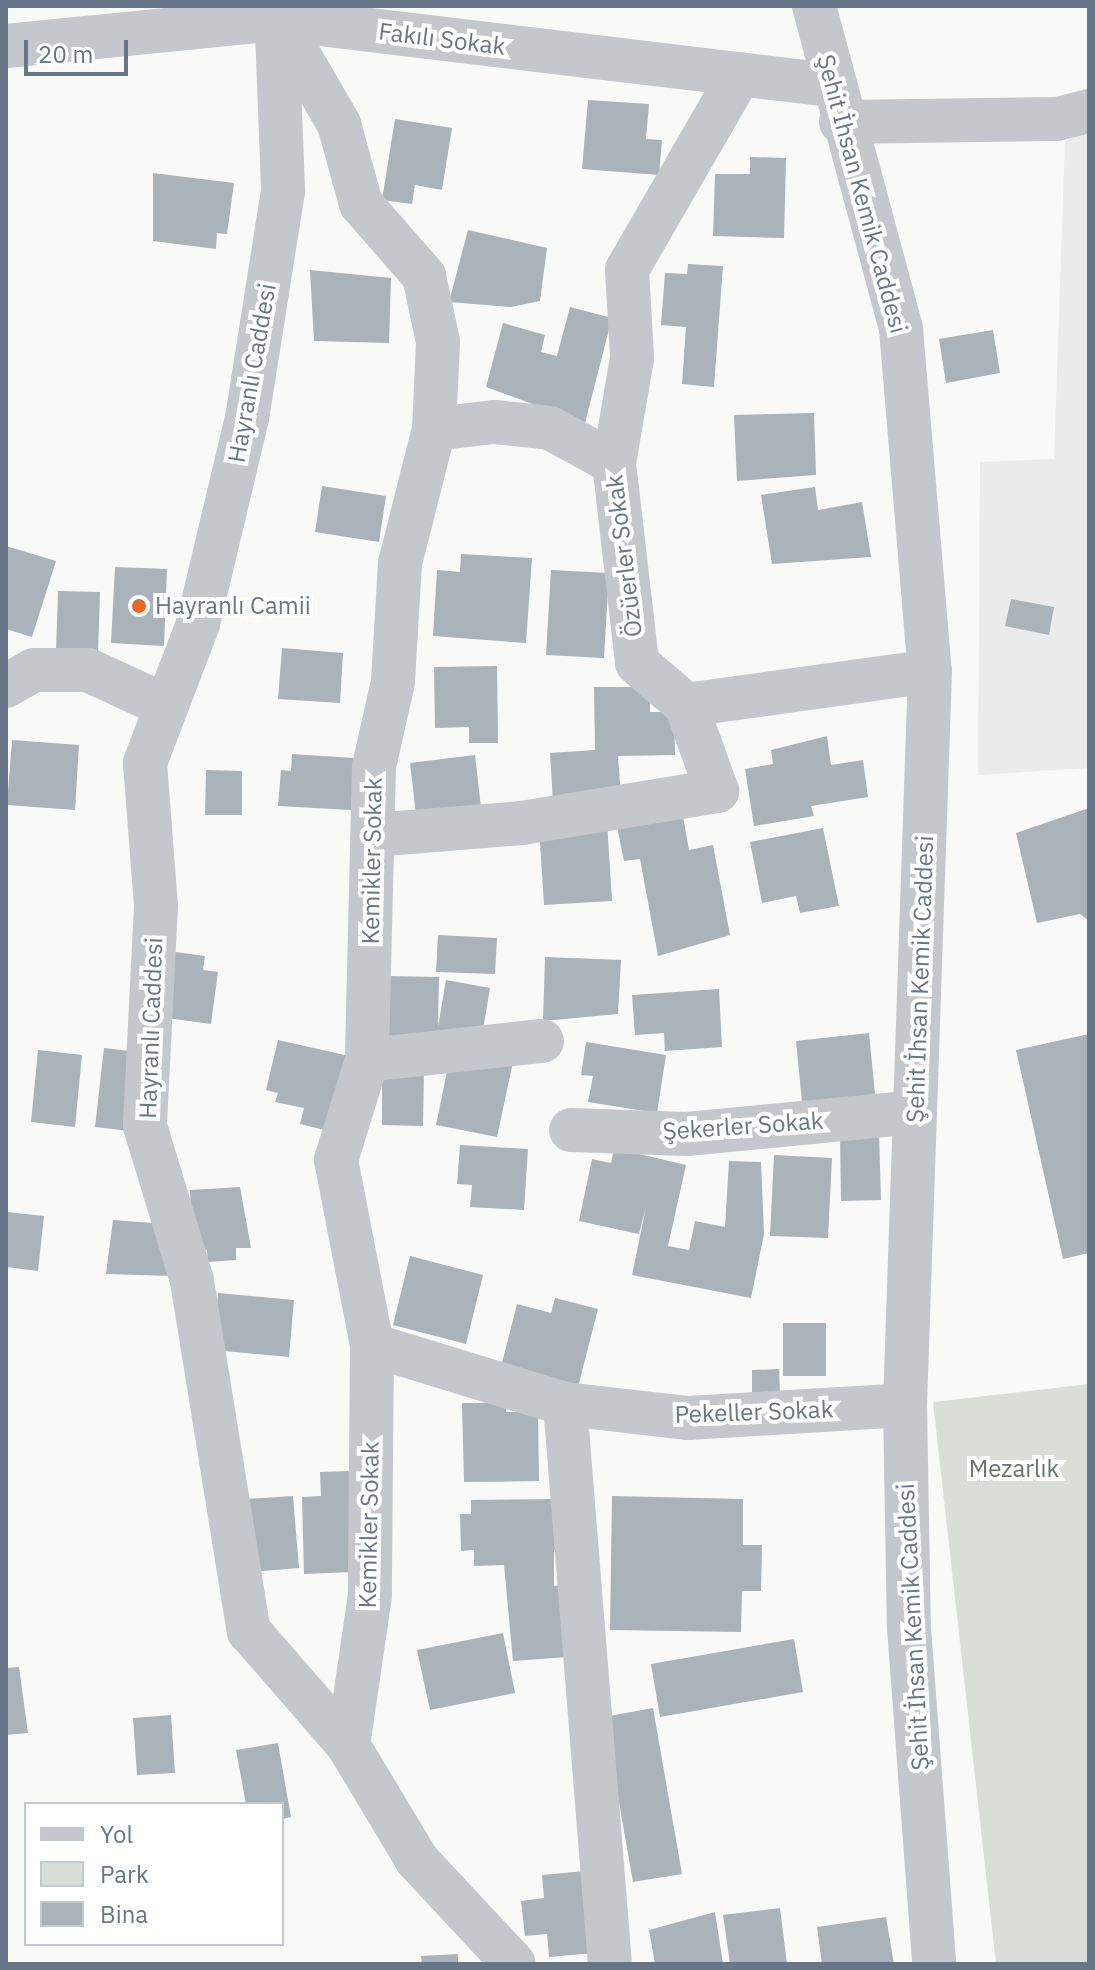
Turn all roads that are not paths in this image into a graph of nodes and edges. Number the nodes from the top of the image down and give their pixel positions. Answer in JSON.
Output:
{"nodes":[{"id":1,"x":814,"y":6,"type":"edge"},
{"id":2,"x":277,"y":12,"type":"edge"},
{"id":3,"x":6,"y":46,"type":"edge"},
{"id":4,"x":740,"y":74,"type":"junction"},
{"id":5,"x":835,"y":104,"type":"junction"},
{"id":6,"x":1089,"y":111,"type":"edge"},
{"id":7,"x":434,"y":429,"type":"junction"},
{"id":8,"x":614,"y":463,"type":"junction"},
{"id":9,"x":930,"y":671,"type":"junction"},
{"id":10,"x":6,"y":686,"type":"edge"},
{"id":11,"x":686,"y":705,"type":"junction"},
{"id":12,"x":166,"y":706,"type":"junction"},
{"id":13,"x":373,"y":835,"type":"junction"},
{"id":14,"x":542,"y":1041,"type":"dead end"},
{"id":15,"x":367,"y":1060,"type":"junction"},
{"id":16,"x":915,"y":1112,"type":"junction"},
{"id":17,"x":571,"y":1130,"type":"dead end"},
{"id":18,"x":372,"y":1345,"type":"junction"},
{"id":19,"x":565,"y":1404,"type":"junction"},
{"id":20,"x":905,"y":1405,"type":"junction"},
{"id":21,"x":348,"y":1745,"type":"junction"},
{"id":22,"x":514,"y":1964,"type":"edge"},
{"id":23,"x":610,"y":1964,"type":"edge"},
{"id":24,"x":934,"y":1964,"type":"edge"}],
"edges":[{"from":1,"to":5,"type":"street","name":"Şehit İhsan Kemik Caddesi"},
{"from":2,"to":3,"type":"street","name":"Fakılı Sokak"},
{"from":2,"to":4,"type":"street","name":"Fakılı Sokak"},
{"from":2,"to":7,"type":"street","name":"Kemikler Sokak"},
{"from":2,"to":12,"type":"street","name":"Hayranlı Caddesi"},
{"from":4,"to":5,"type":"street","name":"Fakılı Sokak"},
{"from":4,"to":8,"type":"street","name":"Özüerler Sokak"},
{"from":5,"to":6,"type":"street","name":"Fakılı Sokak"},
{"from":5,"to":9,"type":"street","name":"Şehit İhsan Kemik Caddesi"},
{"from":7,"to":8,"type":"street"},
{"from":7,"to":13,"type":"street","name":"Kemikler Sokak"},
{"from":8,"to":11,"type":"street","name":"Özüerler Sokak"},
{"from":9,"to":11,"type":"street"},
{"from":9,"to":16,"type":"street","name":"Şehit İhsan Kemik Caddesi"},
{"from":10,"to":12,"type":"street"},
{"from":11,"to":13,"type":"street"},
{"from":12,"to":21,"type":"street","name":"Hayranlı Caddesi"},
{"from":13,"to":15,"type":"street","name":"Kemikler Sokak"},
{"from":14,"to":15,"type":"street"},
{"from":15,"to":18,"type":"street","name":"Kemikler Sokak"},
{"from":16,"to":17,"type":"street","name":"Şekerler Sokak"},
{"from":16,"to":20,"type":"street","name":"Şehit İhsan Kemik Caddesi"},
{"from":18,"to":19,"type":"street","name":"Pekeller Sokak"},
{"from":18,"to":21,"type":"street","name":"Kemikler Sokak"},
{"from":19,"to":20,"type":"street","name":"Pekeller Sokak"},
{"from":19,"to":23,"type":"street"},
{"from":20,"to":24,"type":"street","name":"Şehit İhsan Kemik Caddesi"},
{"from":21,"to":22,"type":"street","name":"Hayranlı Caddesi"}]}
